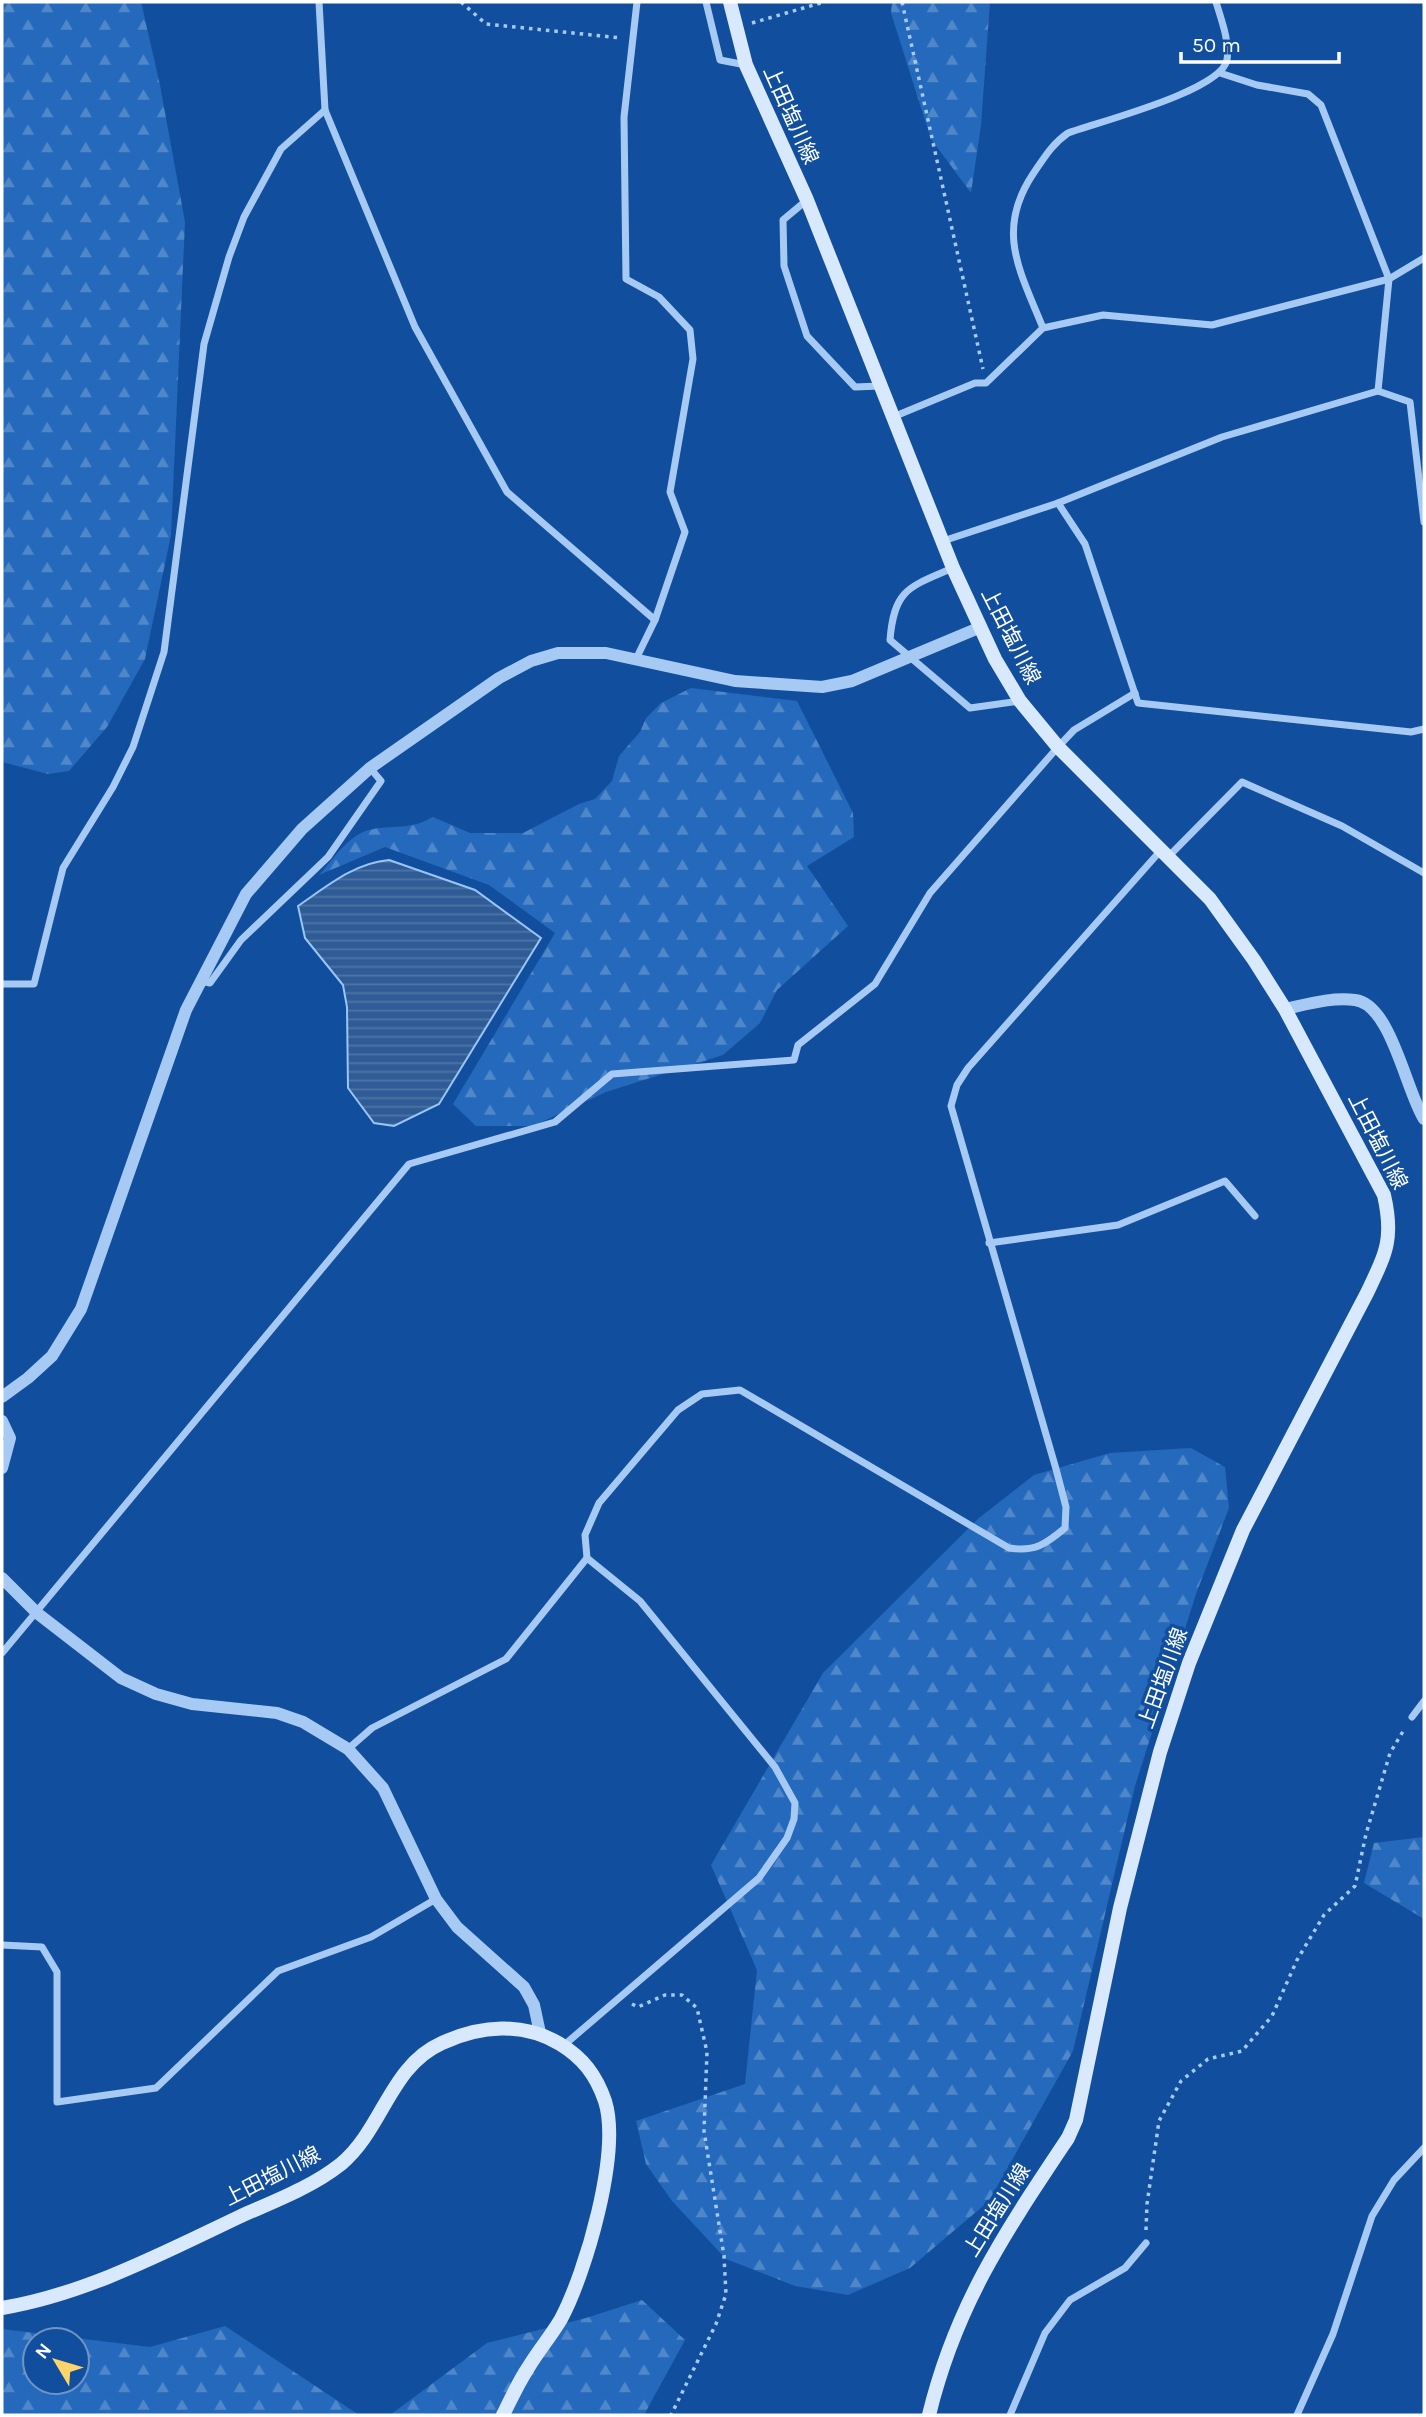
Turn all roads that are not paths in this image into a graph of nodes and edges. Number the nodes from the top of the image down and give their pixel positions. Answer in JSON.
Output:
{"nodes":[{"id":1,"x":320,"y":2,"type":"edge"},
{"id":2,"x":637,"y":2,"type":"edge"},
{"id":3,"x":706,"y":2,"type":"edge"},
{"id":4,"x":730,"y":2,"type":"edge"},
{"id":5,"x":1216,"y":2,"type":"edge"},
{"id":6,"x":746,"y":65,"type":"junction"},
{"id":7,"x":1220,"y":74,"type":"junction"},
{"id":8,"x":325,"y":110,"type":"junction"},
{"id":9,"x":807,"y":200,"type":"junction"},
{"id":10,"x":1424,"y":258,"type":"edge"},
{"id":11,"x":1389,"y":279,"type":"junction"},
{"id":12,"x":1043,"y":328,"type":"junction"},
{"id":13,"x":881,"y":386,"type":"junction"},
{"id":14,"x":1378,"y":391,"type":"junction"},
{"id":15,"x":893,"y":417,"type":"junction"},
{"id":16,"x":1421,"y":467,"type":"edge"},
{"id":17,"x":1058,"y":503,"type":"junction"},
{"id":18,"x":1424,"y":522,"type":"edge"},
{"id":19,"x":943,"y":541,"type":"junction"},
{"id":20,"x":953,"y":568,"type":"junction"},
{"id":21,"x":655,"y":620,"type":"junction"},
{"id":22,"x":981,"y":627,"type":"junction"},
{"id":23,"x":911,"y":656,"type":"junction"},
{"id":24,"x":636,"y":659,"type":"junction"},
{"id":25,"x":1135,"y":693,"type":"junction"},
{"id":26,"x":1020,"y":701,"type":"junction"},
{"id":27,"x":1424,"y":729,"type":"edge"},
{"id":28,"x":1058,"y":747,"type":"junction"},
{"id":29,"x":370,"y":768,"type":"junction"},
{"id":30,"x":1166,"y":852,"type":"junction"},
{"id":31,"x":1424,"y":873,"type":"edge"},
{"id":32,"x":200,"y":981,"type":"junction"},
{"id":33,"x":2,"y":984,"type":"edge"},
{"id":34,"x":1285,"y":1009,"type":"junction"},
{"id":35,"x":1424,"y":1119,"type":"edge"},
{"id":36,"x":1255,"y":1216,"type":"dead end"},
{"id":37,"x":989,"y":1242,"type":"junction"},
{"id":38,"x":2,"y":1397,"type":"edge"},
{"id":39,"x":2,"y":1422,"type":"edge"},
{"id":40,"x":2,"y":1468,"type":"edge"},
{"id":41,"x":587,"y":1558,"type":"junction"},
{"id":42,"x":2,"y":1578,"type":"edge"},
{"id":43,"x":37,"y":1613,"type":"junction"},
{"id":44,"x":2,"y":1653,"type":"edge"},
{"id":45,"x":1424,"y":1703,"type":"edge"},
{"id":46,"x":1412,"y":1717,"type":"road end"},
{"id":47,"x":348,"y":1749,"type":"junction"},
{"id":48,"x":436,"y":1899,"type":"junction"},
{"id":49,"x":2,"y":1945,"type":"edge"},
{"id":50,"x":540,"y":2033,"type":"junction"},
{"id":51,"x":563,"y":2046,"type":"junction"},
{"id":52,"x":1424,"y":2148,"type":"edge"},
{"id":53,"x":1146,"y":2243,"type":"road end"},
{"id":54,"x":2,"y":2308,"type":"edge"},
{"id":55,"x":503,"y":2415,"type":"edge"},
{"id":56,"x":929,"y":2415,"type":"edge"},
{"id":57,"x":1010,"y":2415,"type":"edge"},
{"id":58,"x":1297,"y":2415,"type":"edge"}],
"edges":[{"from":1,"to":8,"type":"street"},
{"from":2,"to":21,"type":"street"},
{"from":3,"to":6,"type":"street"},
{"from":4,"to":6,"type":"main road","name":"上田塩川線"},
{"from":5,"to":7,"type":"street"},
{"from":6,"to":9,"type":"main road","name":"上田塩川線"},
{"from":7,"to":11,"type":"street"},
{"from":7,"to":12,"type":"street"},
{"from":8,"to":21,"type":"street"},
{"from":8,"to":33,"type":"street"},
{"from":9,"to":13,"type":"main road","name":"上田塩川線"},
{"from":9,"to":13,"type":"street"},
{"from":10,"to":11,"type":"street"},
{"from":11,"to":12,"type":"street"},
{"from":11,"to":14,"type":"street"},
{"from":12,"to":15,"type":"street"},
{"from":13,"to":15,"type":"main road","name":"上田塩川線"},
{"from":14,"to":16,"type":"street"},
{"from":14,"to":17,"type":"street"},
{"from":15,"to":19,"type":"main road","name":"上田塩川線"},
{"from":16,"to":18,"type":"street"},
{"from":17,"to":19,"type":"street"},
{"from":17,"to":25,"type":"street"},
{"from":19,"to":20,"type":"main road","name":"上田塩川線"},
{"from":20,"to":22,"type":"main road","name":"上田塩川線"},
{"from":20,"to":23,"type":"street"},
{"from":21,"to":24,"type":"street"},
{"from":22,"to":23,"type":"street"},
{"from":22,"to":26,"type":"main road","name":"上田塩川線"},
{"from":23,"to":24,"type":"street"},
{"from":23,"to":26,"type":"street"},
{"from":24,"to":29,"type":"street"},
{"from":25,"to":27,"type":"street"},
{"from":25,"to":28,"type":"street"},
{"from":26,"to":28,"type":"main road","name":"上田塩川線"},
{"from":28,"to":30,"type":"main road","name":"上田塩川線"},
{"from":28,"to":43,"type":"street"},
{"from":29,"to":32,"type":"street"},
{"from":29,"to":32,"type":"street"},
{"from":30,"to":31,"type":"street"},
{"from":30,"to":34,"type":"main road","name":"上田塩川線"},
{"from":30,"to":37,"type":"street"},
{"from":32,"to":38,"type":"street"},
{"from":34,"to":35,"type":"street"},
{"from":34,"to":56,"type":"main road","name":"上田塩川線"},
{"from":36,"to":37,"type":"street"},
{"from":37,"to":41,"type":"street"},
{"from":39,"to":40,"type":"street"},
{"from":41,"to":47,"type":"street"},
{"from":41,"to":51,"type":"street"},
{"from":42,"to":43,"type":"street"},
{"from":43,"to":44,"type":"street"},
{"from":43,"to":47,"type":"street"},
{"from":45,"to":46,"type":"street"},
{"from":47,"to":48,"type":"street"},
{"from":48,"to":49,"type":"street"},
{"from":48,"to":50,"type":"street"},
{"from":50,"to":51,"type":"main road","name":"上田塩川線"},
{"from":50,"to":54,"type":"main road","name":"上田塩川線"},
{"from":51,"to":55,"type":"main road","name":"上田塩川線"},
{"from":52,"to":58,"type":"street"},
{"from":53,"to":57,"type":"street"}]}
